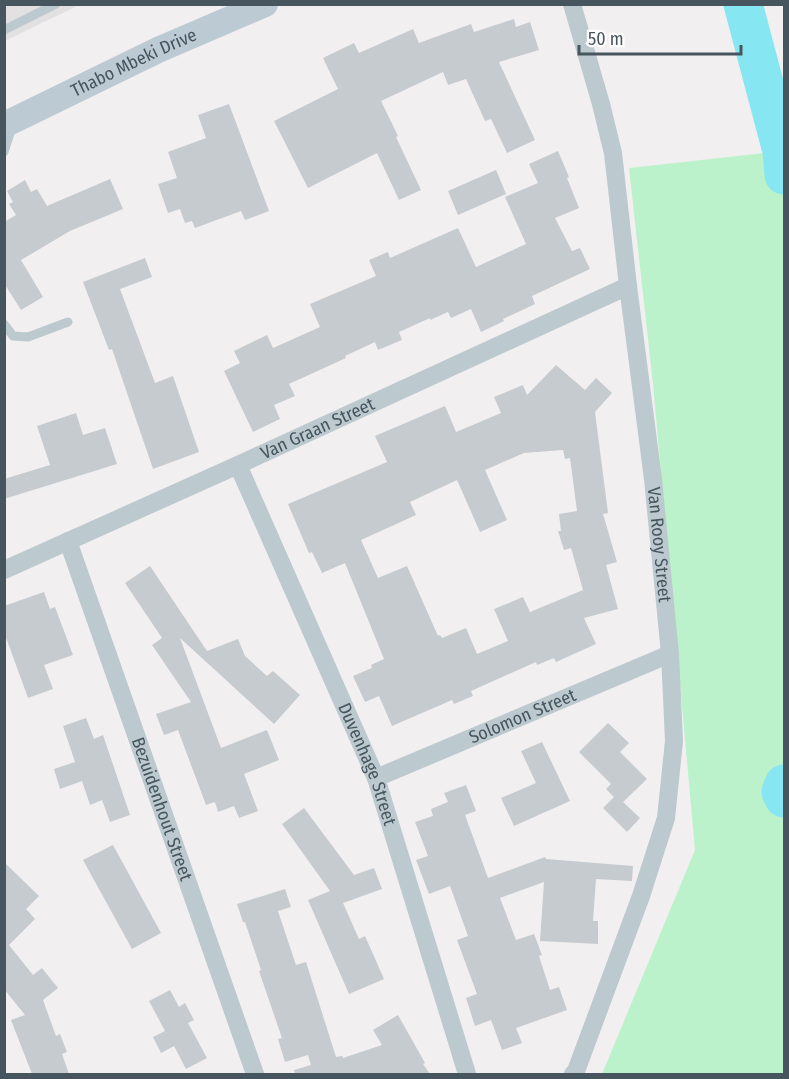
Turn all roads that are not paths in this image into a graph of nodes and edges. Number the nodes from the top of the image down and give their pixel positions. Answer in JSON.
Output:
{"nodes":[{"id":1,"x":56,"y":4,"type":"edge"},
{"id":2,"x":266,"y":4,"type":"edge"},
{"id":3,"x":572,"y":4,"type":"edge"},
{"id":4,"x":4,"y":30,"type":"edge"},
{"id":5,"x":9,"y":123,"type":"edge"},
{"id":6,"x":4,"y":152,"type":"edge"},
{"id":7,"x":628,"y":286,"type":"junction"},
{"id":8,"x":68,"y":322,"type":"dead end"},
{"id":9,"x":4,"y":324,"type":"edge"},
{"id":10,"x":238,"y":465,"type":"junction"},
{"id":11,"x":68,"y":541,"type":"junction"},
{"id":12,"x":4,"y":570,"type":"edge"},
{"id":13,"x":670,"y":654,"type":"junction"},
{"id":14,"x":376,"y":778,"type":"junction"},
{"id":15,"x":255,"y":1074,"type":"edge"},
{"id":16,"x":467,"y":1074,"type":"edge"},
{"id":17,"x":573,"y":1074,"type":"edge"}],
"edges":[{"from":1,"to":4,"type":"lane"},
{"from":2,"to":5,"type":"main road","name":"Thabo Mbeki Drive"},
{"from":3,"to":7,"type":"street","name":"Van Rooy Street"},
{"from":5,"to":6,"type":"lane"},
{"from":7,"to":10,"type":"street","name":"Van Graan Street"},
{"from":7,"to":13,"type":"street","name":"Van Rooy Street"},
{"from":8,"to":9,"type":"lane"},
{"from":10,"to":11,"type":"street","name":"Van Graan Street"},
{"from":10,"to":14,"type":"street","name":"Duvenhage Street"},
{"from":11,"to":12,"type":"street","name":"Van Graan Street"},
{"from":11,"to":15,"type":"street","name":"Bezuidenhout Street"},
{"from":13,"to":14,"type":"street","name":"Solomon Street"},
{"from":13,"to":17,"type":"street","name":"Van Rooy Street"},
{"from":14,"to":16,"type":"street","name":"Duvenhage Street"}]}
